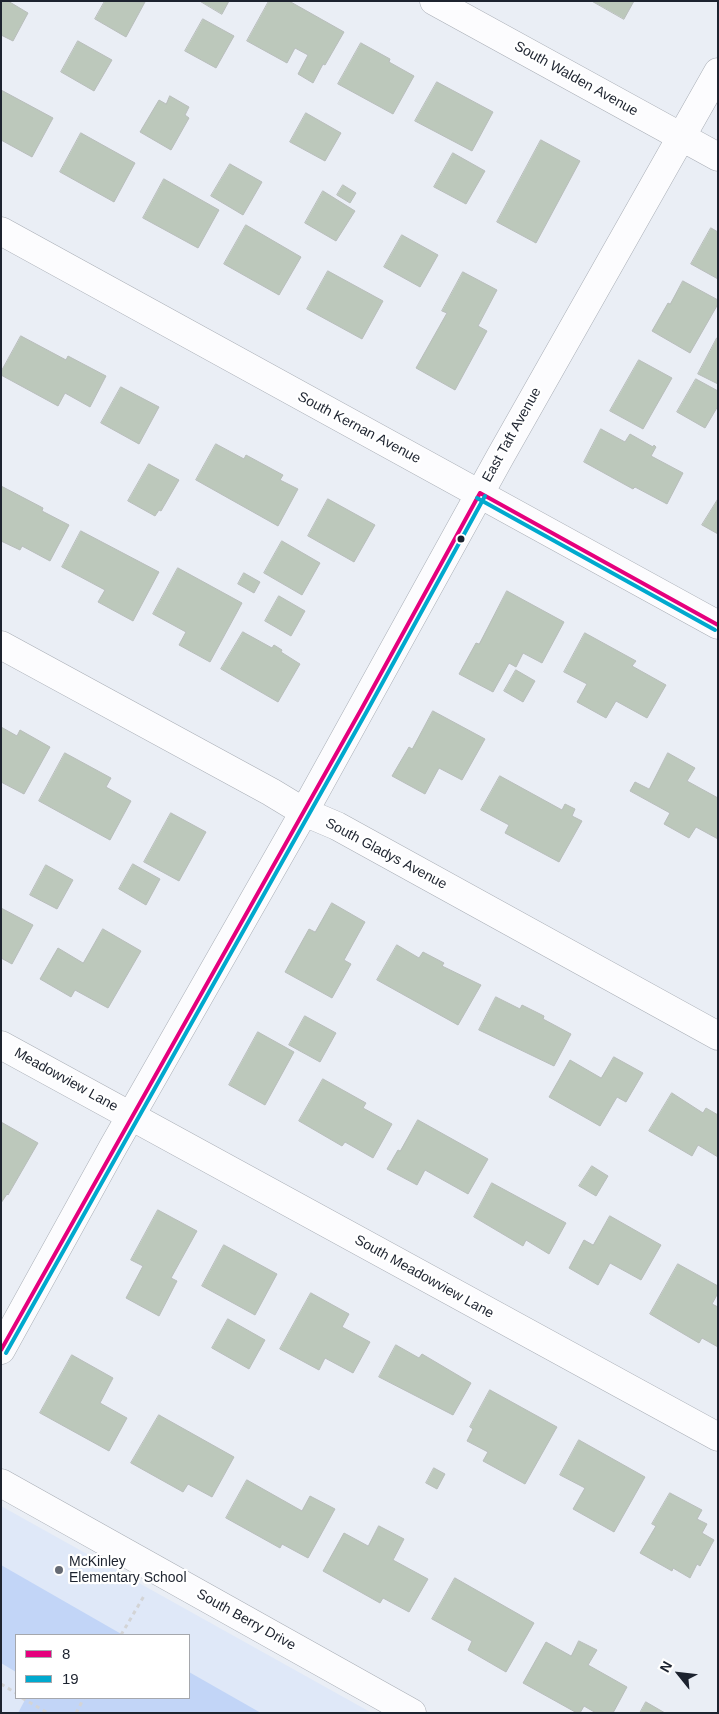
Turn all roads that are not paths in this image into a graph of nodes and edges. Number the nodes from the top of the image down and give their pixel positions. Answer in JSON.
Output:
{"nodes":[{"id":1,"x":434,"y":1,"type":"edge"},
{"id":2,"x":718,"y":72,"type":"edge"},
{"id":3,"x":681,"y":137,"type":"junction"},
{"id":4,"x":718,"y":157,"type":"edge"},
{"id":5,"x":1,"y":231,"type":"edge"},
{"id":6,"x":480,"y":494,"type":"junction"},
{"id":7,"x":718,"y":625,"type":"edge"},
{"id":8,"x":1,"y":645,"type":"edge"},
{"id":9,"x":304,"y":812,"type":"junction"},
{"id":10,"x":718,"y":1036,"type":"edge"},
{"id":11,"x":1,"y":1044,"type":"edge"},
{"id":12,"x":131,"y":1116,"type":"junction"},
{"id":13,"x":1,"y":1350,"type":"edge"},
{"id":14,"x":718,"y":1437,"type":"edge"},
{"id":15,"x":1,"y":1483,"type":"edge"},
{"id":16,"x":412,"y":1713,"type":"edge"}],
"edges":[{"from":1,"to":3,"type":"street","name":"South Walden Avenue"},
{"from":2,"to":3,"type":"street","name":"East Taft Avenue"},
{"from":3,"to":4,"type":"street","name":"South Walden Avenue"},
{"from":3,"to":6,"type":"street","name":"East Taft Avenue"},
{"from":5,"to":6,"type":"street","name":"South Kernan Avenue"},
{"from":6,"to":7,"type":"street","name":"South Kernan Avenue"},
{"from":6,"to":9,"type":"street","name":"East Taft Avenue"},
{"from":8,"to":9,"type":"street","name":"South Gladys Avenue"},
{"from":9,"to":10,"type":"street","name":"South Gladys Avenue"},
{"from":9,"to":12,"type":"street","name":"East Taft Avenue"},
{"from":11,"to":12,"type":"street","name":"Meadowview Lane"},
{"from":12,"to":13,"type":"street","name":"East Taft Avenue"},
{"from":12,"to":14,"type":"street","name":"South Meadowview Lane"},
{"from":15,"to":16,"type":"street","name":"South Berry Drive"}]}
